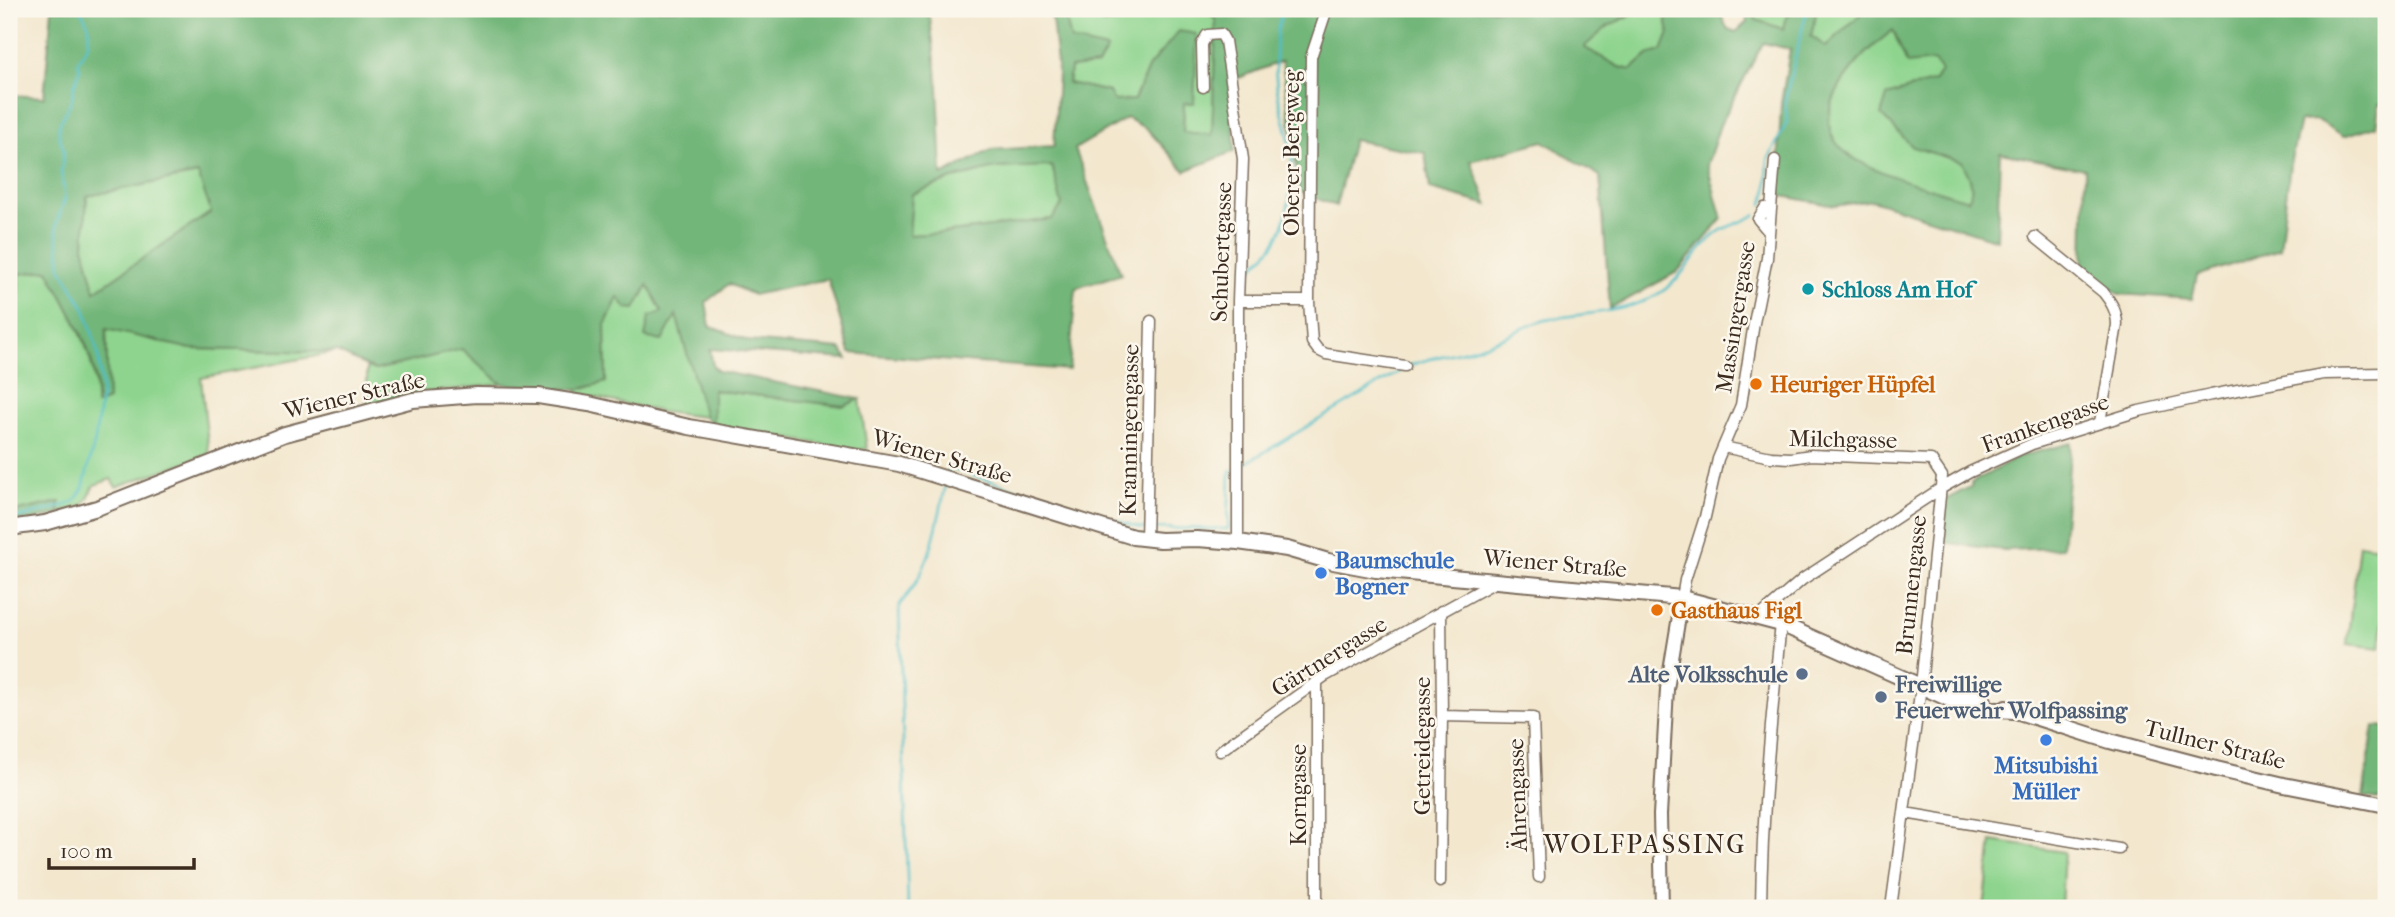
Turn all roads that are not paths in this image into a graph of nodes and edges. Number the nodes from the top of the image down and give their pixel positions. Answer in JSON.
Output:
{"nodes":[{"id":1,"x":1327,"y":9,"type":"edge"},
{"id":2,"x":1203,"y":87,"type":"dead end"},
{"id":3,"x":1775,"y":160,"type":"dead end"},
{"id":4,"x":2035,"y":237,"type":"dead end"},
{"id":5,"x":1242,"y":301,"type":"junction"},
{"id":6,"x":1309,"y":301,"type":"junction"},
{"id":7,"x":1151,"y":321,"type":"dead end"},
{"id":8,"x":1405,"y":366,"type":"dead end"},
{"id":9,"x":2386,"y":373,"type":"edge"},
{"id":10,"x":2099,"y":422,"type":"junction"},
{"id":11,"x":1723,"y":447,"type":"junction"},
{"id":12,"x":1940,"y":489,"type":"junction"},
{"id":13,"x":9,"y":528,"type":"edge"},
{"id":14,"x":1146,"y":532,"type":"junction"},
{"id":15,"x":1238,"y":542,"type":"junction"},
{"id":16,"x":1498,"y":580,"type":"junction"},
{"id":17,"x":1682,"y":598,"type":"junction"},
{"id":18,"x":1441,"y":611,"type":"junction"},
{"id":19,"x":1759,"y":618,"type":"junction"},
{"id":20,"x":1781,"y":624,"type":"junction"},
{"id":21,"x":1317,"y":682,"type":"junction"},
{"id":22,"x":1921,"y":686,"type":"junction"},
{"id":23,"x":1442,"y":716,"type":"junction"},
{"id":24,"x":1220,"y":751,"type":"dead end"},
{"id":25,"x":2386,"y":805,"type":"edge"},
{"id":26,"x":1905,"y":813,"type":"junction"},
{"id":27,"x":2119,"y":849,"type":"dead end"},
{"id":28,"x":1539,"y":877,"type":"dead end"},
{"id":29,"x":1440,"y":882,"type":"dead end"},
{"id":30,"x":1317,"y":908,"type":"edge"},
{"id":31,"x":1661,"y":908,"type":"edge"},
{"id":32,"x":1760,"y":908,"type":"edge"},
{"id":33,"x":1891,"y":908,"type":"edge"}],
"edges":[{"from":1,"to":6,"type":"street","name":"Oberer Bergweg"},
{"from":2,"to":5,"type":"street","name":"Schubertgasse"},
{"from":3,"to":11,"type":"street","name":"Massingergasse"},
{"from":4,"to":10,"type":"street"},
{"from":5,"to":6,"type":"street"},
{"from":5,"to":15,"type":"street","name":"Schubertgasse"},
{"from":6,"to":8,"type":"street","name":"Oberer Bergweg"},
{"from":7,"to":14,"type":"street","name":"Kranningengasse"},
{"from":9,"to":10,"type":"street","name":"Frankengasse"},
{"from":10,"to":12,"type":"street","name":"Frankengasse"},
{"from":11,"to":12,"type":"street","name":"Milchgasse"},
{"from":11,"to":17,"type":"street","name":"Massingergasse"},
{"from":12,"to":19,"type":"street","name":"Frankengasse"},
{"from":12,"to":22,"type":"street","name":"Brunnengasse"},
{"from":13,"to":14,"type":"main road","name":"Wiener Straße"},
{"from":14,"to":15,"type":"main road","name":"Wiener Straße"},
{"from":15,"to":16,"type":"main road","name":"Wiener Straße"},
{"from":16,"to":17,"type":"main road","name":"Wiener Straße"},
{"from":16,"to":18,"type":"street","name":"Gärtnergasse"},
{"from":17,"to":19,"type":"main road","name":"Tullner Straße"},
{"from":17,"to":31,"type":"street"},
{"from":18,"to":21,"type":"street","name":"Gärtnergasse"},
{"from":18,"to":23,"type":"street","name":"Getreidegasse"},
{"from":19,"to":20,"type":"main road","name":"Tullner Straße"},
{"from":20,"to":22,"type":"main road","name":"Tullner Straße"},
{"from":20,"to":32,"type":"street"},
{"from":21,"to":24,"type":"street","name":"Gärtnergasse"},
{"from":21,"to":30,"type":"street","name":"Korngasse"},
{"from":22,"to":25,"type":"main road","name":"Tullner Straße"},
{"from":22,"to":26,"type":"street","name":"Brunnengasse"},
{"from":23,"to":28,"type":"street","name":"Ährengasse"},
{"from":23,"to":29,"type":"street","name":"Getreidegasse"},
{"from":26,"to":27,"type":"street"},
{"from":26,"to":33,"type":"street","name":"Brunnengasse"}]}
